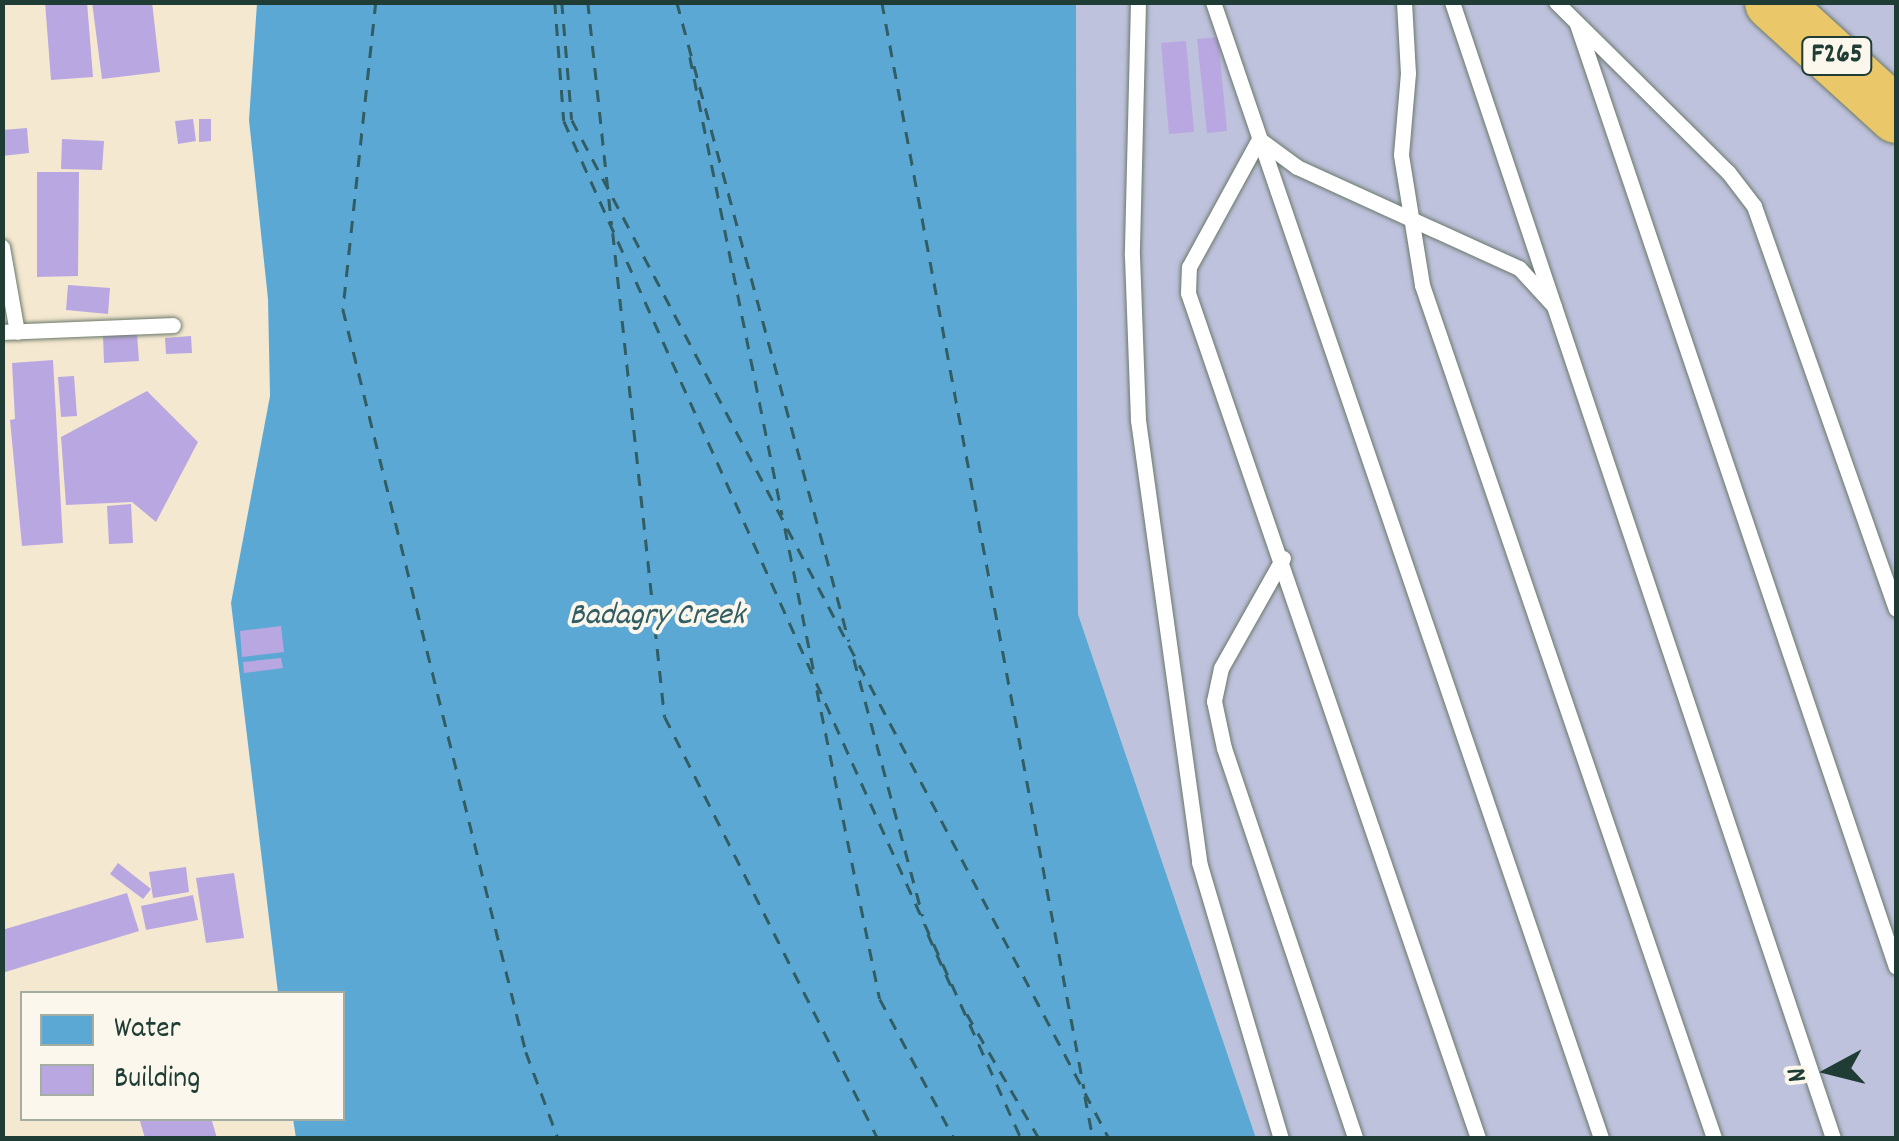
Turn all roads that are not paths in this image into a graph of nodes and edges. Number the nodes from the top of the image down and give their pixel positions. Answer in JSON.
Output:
{"nodes":[{"id":1,"x":1138,"y":2,"type":"edge"},
{"id":2,"x":1213,"y":2,"type":"edge"},
{"id":3,"x":1404,"y":2,"type":"edge"},
{"id":4,"x":1452,"y":2,"type":"edge"},
{"id":5,"x":1556,"y":2,"type":"edge"},
{"id":6,"x":1772,"y":2,"type":"edge"},
{"id":7,"x":1577,"y":24,"type":"junction"},
{"id":8,"x":1896,"y":116,"type":"edge"},
{"id":9,"x":1259,"y":139,"type":"junction"},
{"id":10,"x":1408,"y":218,"type":"junction"},
{"id":11,"x":2,"y":247,"type":"edge"},
{"id":12,"x":1554,"y":306,"type":"junction"},
{"id":13,"x":174,"y":325,"type":"dead end"},
{"id":14,"x":10,"y":332,"type":"edge"},
{"id":15,"x":1282,"y":558,"type":"junction"},
{"id":16,"x":1896,"y":609,"type":"edge"},
{"id":17,"x":1896,"y":966,"type":"edge"},
{"id":18,"x":1281,"y":1138,"type":"edge"},
{"id":19,"x":1356,"y":1138,"type":"edge"},
{"id":20,"x":1478,"y":1138,"type":"edge"},
{"id":21,"x":1600,"y":1138,"type":"edge"},
{"id":22,"x":1714,"y":1138,"type":"edge"},
{"id":23,"x":1834,"y":1138,"type":"edge"}],
"edges":[{"from":1,"to":18,"type":"lane"},
{"from":2,"to":9,"type":"lane"},
{"from":3,"to":10,"type":"lane"},
{"from":4,"to":12,"type":"lane"},
{"from":5,"to":7,"type":"lane"},
{"from":6,"to":8,"type":"highway","number":"F265"},
{"from":7,"to":16,"type":"lane"},
{"from":7,"to":17,"type":"lane"},
{"from":9,"to":10,"type":"lane"},
{"from":9,"to":15,"type":"lane"},
{"from":9,"to":21,"type":"lane"},
{"from":10,"to":12,"type":"lane"},
{"from":10,"to":22,"type":"lane"},
{"from":11,"to":14,"type":"lane"},
{"from":12,"to":23,"type":"lane"},
{"from":13,"to":14,"type":"lane"},
{"from":15,"to":19,"type":"lane"},
{"from":15,"to":20,"type":"lane"}]}
